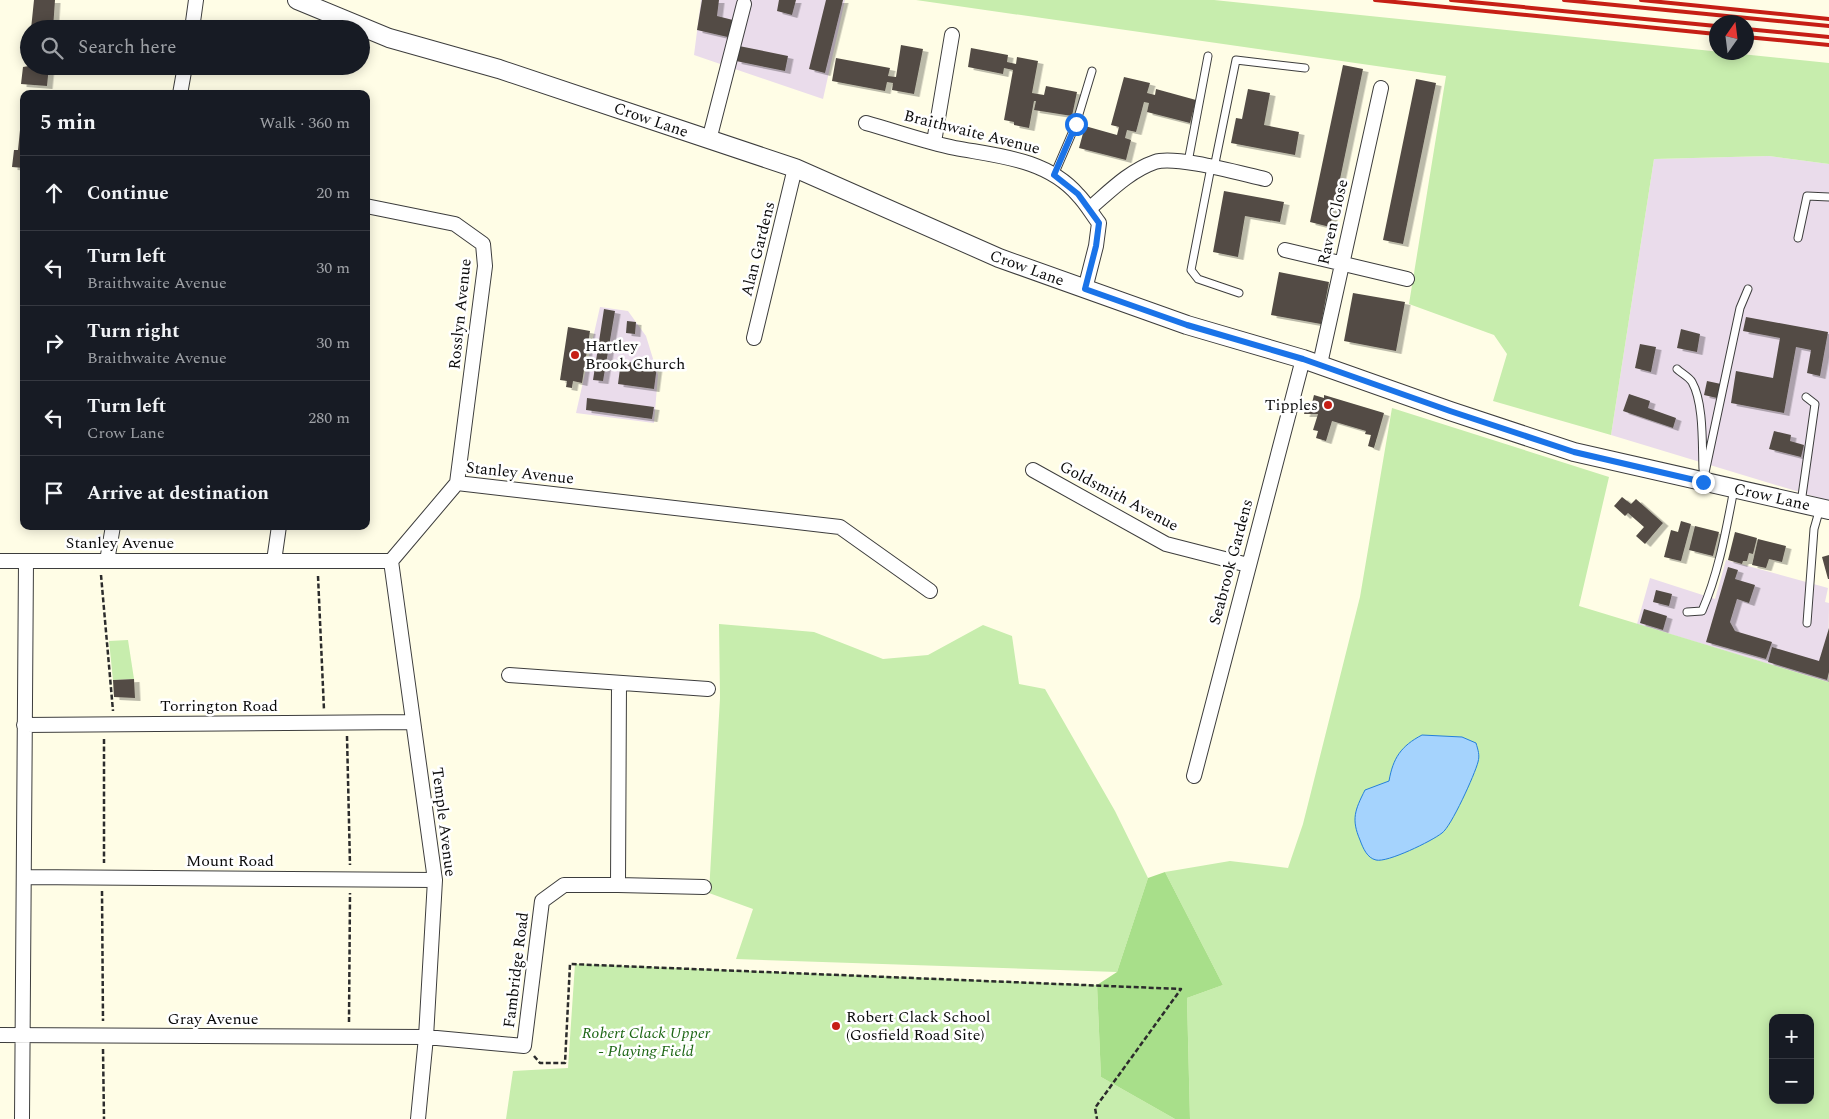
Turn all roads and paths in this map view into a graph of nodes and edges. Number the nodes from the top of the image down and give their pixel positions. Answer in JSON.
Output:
{"nodes":[{"id":1,"x":196,"y":0,"type":"edge"},
{"id":2,"x":297,"y":0,"type":"edge"},
{"id":3,"x":744,"y":4,"type":"dead end"},
{"id":4,"x":193,"y":20,"type":"edge"},
{"id":5,"x":345,"y":20,"type":"edge"},
{"id":6,"x":370,"y":30,"type":"edge"},
{"id":7,"x":952,"y":35,"type":"dead end"},
{"id":8,"x":1208,"y":56,"type":"dead end"},
{"id":9,"x":1305,"y":68,"type":"dead end"},
{"id":10,"x":1092,"y":71,"type":"dead end"},
{"id":11,"x":183,"y":75,"type":"edge"},
{"id":12,"x":1381,"y":88,"type":"dead end"},
{"id":13,"x":181,"y":90,"type":"edge"},
{"id":14,"x":866,"y":123,"type":"dead end"},
{"id":15,"x":709,"y":140,"type":"junction"},
{"id":16,"x":934,"y":142,"type":"junction"},
{"id":17,"x":1188,"y":162,"type":"junction"},
{"id":18,"x":1212,"y":167,"type":"junction"},
{"id":19,"x":795,"y":168,"type":"junction"},
{"id":20,"x":1054,"y":175,"type":"junction"},
{"id":21,"x":1265,"y":179,"type":"dead end"},
{"id":22,"x":1829,"y":197,"type":"edge"},
{"id":23,"x":370,"y":207,"type":"edge"},
{"id":24,"x":1089,"y":209,"type":"junction"},
{"id":25,"x":1798,"y":238,"type":"dead end"},
{"id":26,"x":1285,"y":250,"type":"dead end"},
{"id":27,"x":1342,"y":262,"type":"junction"},
{"id":28,"x":1407,"y":279,"type":"dead end"},
{"id":29,"x":1085,"y":289,"type":"junction"},
{"id":30,"x":1748,"y":289,"type":"dead end"},
{"id":31,"x":1239,"y":292,"type":"dead end"},
{"id":32,"x":754,"y":338,"type":"dead end"},
{"id":33,"x":1303,"y":359,"type":"junction"},
{"id":34,"x":1320,"y":364,"type":"junction"},
{"id":35,"x":1677,"y":369,"type":"dead end"},
{"id":36,"x":1806,"y":396,"type":"dead end"},
{"id":37,"x":1033,"y":470,"type":"dead end"},
{"id":38,"x":1703,"y":482,"type":"junction"},
{"id":39,"x":457,"y":483,"type":"junction"},
{"id":40,"x":1734,"y":488,"type":"junction"},
{"id":41,"x":1801,"y":503,"type":"junction"},
{"id":42,"x":1824,"y":509,"type":"edge"},
{"id":43,"x":112,"y":530,"type":"edge"},
{"id":44,"x":278,"y":530,"type":"edge"},
{"id":45,"x":0,"y":561,"type":"edge"},
{"id":46,"x":26,"y":561,"type":"junction"},
{"id":47,"x":104,"y":561,"type":"junction"},
{"id":48,"x":274,"y":562,"type":"junction"},
{"id":49,"x":317,"y":562,"type":"junction"},
{"id":50,"x":392,"y":562,"type":"junction"},
{"id":51,"x":1248,"y":566,"type":"junction"},
{"id":52,"x":930,"y":591,"type":"dead end"},
{"id":53,"x":1687,"y":612,"type":"dead end"},
{"id":54,"x":1807,"y":623,"type":"dead end"},
{"id":55,"x":509,"y":674,"type":"dead end"},
{"id":56,"x":619,"y":684,"type":"junction"},
{"id":57,"x":708,"y":690,"type":"dead end"},
{"id":58,"x":346,"y":722,"type":"junction"},
{"id":59,"x":413,"y":722,"type":"junction"},
{"id":60,"x":324,"y":723,"type":"junction"},
{"id":61,"x":108,"y":724,"type":"junction"},
{"id":62,"x":24,"y":726,"type":"junction"},
{"id":63,"x":1194,"y":776,"type":"dead end"},
{"id":64,"x":24,"y":876,"type":"junction"},
{"id":65,"x":102,"y":877,"type":"junction"},
{"id":66,"x":350,"y":879,"type":"junction"},
{"id":67,"x":436,"y":880,"type":"junction"},
{"id":68,"x":618,"y":885,"type":"junction"},
{"id":69,"x":704,"y":886,"type":"dead end"},
{"id":70,"x":0,"y":1035,"type":"edge"},
{"id":71,"x":23,"y":1035,"type":"junction"},
{"id":72,"x":103,"y":1036,"type":"junction"},
{"id":73,"x":349,"y":1036,"type":"junction"},
{"id":74,"x":426,"y":1037,"type":"junction"},
{"id":75,"x":524,"y":1046,"type":"junction"},
{"id":76,"x":22,"y":1119,"type":"edge"},
{"id":77,"x":104,"y":1119,"type":"edge"},
{"id":78,"x":418,"y":1119,"type":"edge"},
{"id":79,"x":1097,"y":1119,"type":"edge"}],
"edges":[{"from":1,"to":4,"type":"street"},
{"from":2,"to":5,"type":"street","name":"Crow Lane"},
{"from":3,"to":15,"type":"street"},
{"from":6,"to":15,"type":"street","name":"Crow Lane"},
{"from":7,"to":16,"type":"street"},
{"from":8,"to":17,"type":"lane"},
{"from":9,"to":18,"type":"lane"},
{"from":10,"to":20,"type":"lane"},
{"from":11,"to":13,"type":"street"},
{"from":12,"to":27,"type":"street","name":"Raven Close"},
{"from":14,"to":16,"type":"street","name":"Braithwaite Avenue"},
{"from":15,"to":19,"type":"street","name":"Crow Lane"},
{"from":16,"to":20,"type":"street","name":"Braithwaite Avenue"},
{"from":17,"to":18,"type":"street"},
{"from":17,"to":24,"type":"street"},
{"from":18,"to":21,"type":"street"},
{"from":18,"to":31,"type":"lane"},
{"from":19,"to":29,"type":"street","name":"Crow Lane"},
{"from":19,"to":32,"type":"street","name":"Alan Gardens"},
{"from":20,"to":24,"type":"street","name":"Braithwaite Avenue"},
{"from":22,"to":25,"type":"lane"},
{"from":23,"to":39,"type":"street","name":"Rosslyn Avenue"},
{"from":24,"to":29,"type":"street","name":"Braithwaite Avenue"},
{"from":26,"to":27,"type":"street"},
{"from":27,"to":28,"type":"street"},
{"from":27,"to":34,"type":"street","name":"Raven Close"},
{"from":29,"to":33,"type":"street","name":"Crow Lane"},
{"from":30,"to":38,"type":"lane"},
{"from":33,"to":34,"type":"street","name":"Crow Lane"},
{"from":33,"to":51,"type":"street","name":"Seabrook Gardens"},
{"from":34,"to":38,"type":"street","name":"Crow Lane"},
{"from":35,"to":38,"type":"lane"},
{"from":36,"to":41,"type":"lane"},
{"from":37,"to":51,"type":"street","name":"Goldsmith Avenue"},
{"from":38,"to":40,"type":"street","name":"Crow Lane"},
{"from":39,"to":50,"type":"street","name":"Stanley Avenue"},
{"from":39,"to":52,"type":"street","name":"Stanley Avenue"},
{"from":40,"to":41,"type":"street","name":"Crow Lane"},
{"from":40,"to":53,"type":"lane"},
{"from":41,"to":42,"type":"street","name":"Crow Lane"},
{"from":42,"to":54,"type":"lane"},
{"from":43,"to":47,"type":"street"},
{"from":44,"to":48,"type":"street"},
{"from":45,"to":46,"type":"street","name":"Stanley Avenue"},
{"from":46,"to":47,"type":"street","name":"Stanley Avenue"},
{"from":46,"to":62,"type":"street"},
{"from":47,"to":48,"type":"street","name":"Stanley Avenue"},
{"from":47,"to":61,"type":"path"},
{"from":48,"to":49,"type":"street","name":"Stanley Avenue"},
{"from":49,"to":50,"type":"street","name":"Stanley Avenue"},
{"from":49,"to":60,"type":"path"},
{"from":50,"to":59,"type":"street","name":"Temple Avenue"},
{"from":51,"to":63,"type":"street","name":"Seabrook Gardens"},
{"from":55,"to":56,"type":"street"},
{"from":56,"to":57,"type":"street"},
{"from":56,"to":68,"type":"street"},
{"from":58,"to":59,"type":"street","name":"Torrington Road"},
{"from":58,"to":60,"type":"street","name":"Torrington Road"},
{"from":58,"to":66,"type":"path"},
{"from":59,"to":67,"type":"street","name":"Temple Avenue"},
{"from":60,"to":61,"type":"street","name":"Torrington Road"},
{"from":61,"to":62,"type":"street","name":"Torrington Road"},
{"from":61,"to":65,"type":"path"},
{"from":62,"to":64,"type":"street"},
{"from":64,"to":65,"type":"street","name":"Mount Road"},
{"from":64,"to":71,"type":"street"},
{"from":65,"to":66,"type":"street","name":"Mount Road"},
{"from":65,"to":72,"type":"path"},
{"from":66,"to":67,"type":"street","name":"Mount Road"},
{"from":66,"to":73,"type":"path"},
{"from":67,"to":74,"type":"street","name":"Temple Avenue"},
{"from":68,"to":69,"type":"street","name":"Fambridge Road"},
{"from":68,"to":75,"type":"street","name":"Fambridge Road"},
{"from":70,"to":71,"type":"street","name":"Gray Avenue"},
{"from":71,"to":72,"type":"street","name":"Gray Avenue"},
{"from":71,"to":76,"type":"street"},
{"from":72,"to":73,"type":"street","name":"Gray Avenue"},
{"from":72,"to":77,"type":"path"},
{"from":73,"to":74,"type":"street","name":"Gray Avenue"},
{"from":74,"to":75,"type":"street","name":"Fambridge Road"},
{"from":74,"to":78,"type":"street","name":"Temple Avenue"},
{"from":75,"to":79,"type":"path"}]}
